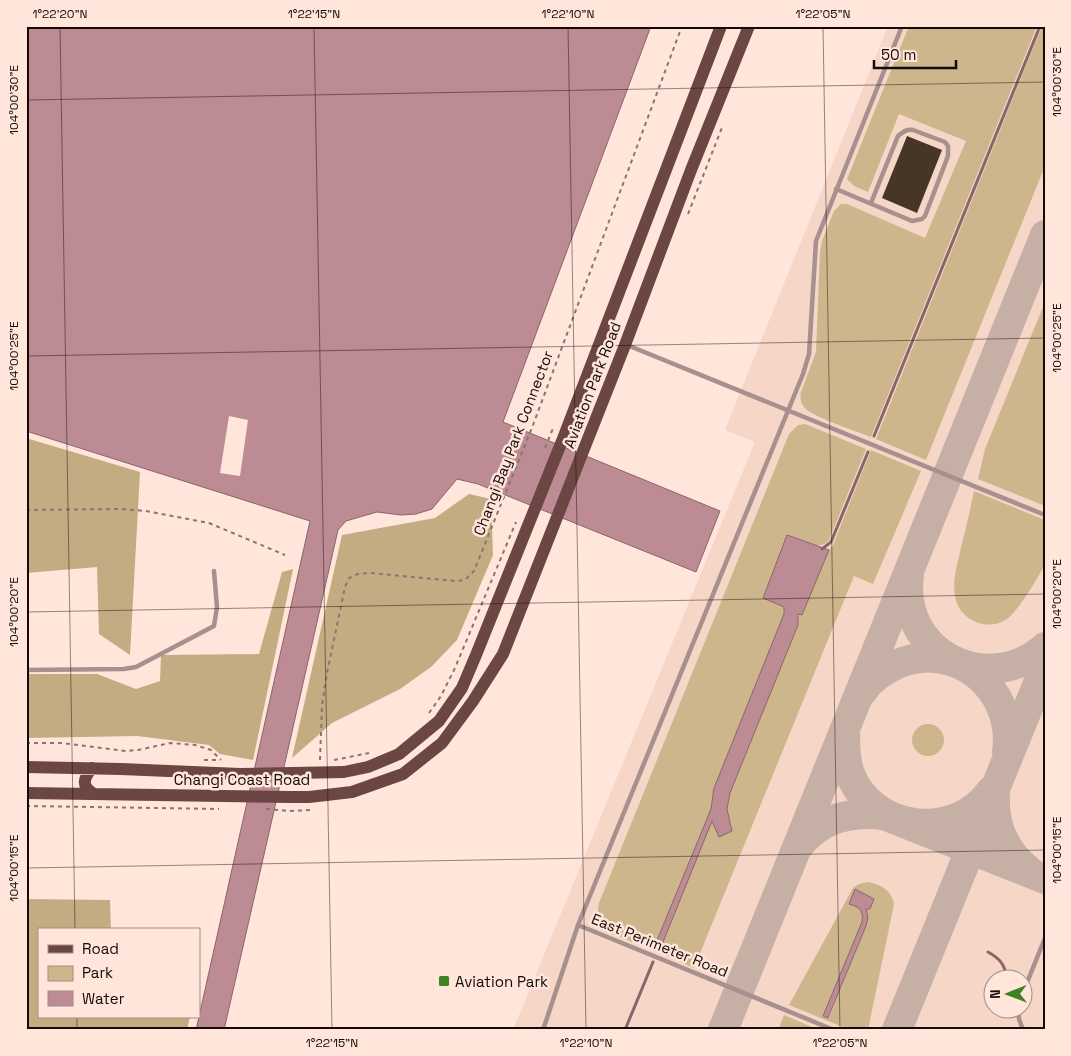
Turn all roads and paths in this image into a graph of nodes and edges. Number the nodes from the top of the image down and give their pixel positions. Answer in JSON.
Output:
{"nodes":[{"id":1,"x":682,"y":26,"type":"edge"},
{"id":2,"x":721,"y":26,"type":"edge"},
{"id":3,"x":749,"y":26,"type":"edge"},
{"id":4,"x":902,"y":26,"type":"edge"},
{"id":5,"x":726,"y":118,"type":"dead end"},
{"id":6,"x":836,"y":189,"type":"junction"},
{"id":7,"x":871,"y":203,"type":"junction"},
{"id":8,"x":686,"y":220,"type":"dead end"},
{"id":9,"x":625,"y":344,"type":"junction"},
{"id":10,"x":788,"y":411,"type":"junction"},
{"id":11,"x":26,"y":510,"type":"edge"},
{"id":12,"x":1045,"y":514,"type":"edge"},
{"id":13,"x":518,"y":516,"type":"dead end"},
{"id":14,"x":285,"y":554,"type":"dead end"},
{"id":15,"x":214,"y":571,"type":"dead end"},
{"id":16,"x":26,"y":670,"type":"edge"},
{"id":17,"x":426,"y":716,"type":"dead end"},
{"id":18,"x":439,"y":721,"type":"joint"},
{"id":19,"x":26,"y":743,"type":"edge"},
{"id":20,"x":442,"y":743,"type":"joint"},
{"id":21,"x":376,"y":752,"type":"dead end"},
{"id":22,"x":330,"y":760,"type":"dead end"},
{"id":23,"x":226,"y":762,"type":"dead end"},
{"id":24,"x":320,"y":762,"type":"dead end"},
{"id":25,"x":26,"y":767,"type":"edge"},
{"id":26,"x":92,"y":768,"type":"junction"},
{"id":27,"x":26,"y":793,"type":"edge"},
{"id":28,"x":94,"y":794,"type":"junction"},
{"id":29,"x":26,"y":806,"type":"edge"},
{"id":30,"x":224,"y":808,"type":"dead end"},
{"id":31,"x":578,"y":925,"type":"junction"},
{"id":32,"x":1045,"y":938,"type":"edge"},
{"id":33,"x":1033,"y":968,"type":"edge"},
{"id":34,"x":1019,"y":1018,"type":"edge"},
{"id":35,"x":543,"y":1030,"type":"edge"},
{"id":36,"x":834,"y":1030,"type":"edge"},
{"id":37,"x":1023,"y":1030,"type":"edge"}],
"edges":[{"from":1,"to":24,"type":"path","name":"Changi Bay Park Connector"},
{"from":2,"to":18,"type":"main road","name":"Aviation Park Road"},
{"from":3,"to":9,"type":"main road","name":"Aviation Park Road"},
{"from":4,"to":6,"type":"lane"},
{"from":5,"to":8,"type":"path"},
{"from":6,"to":7,"type":"lane"},
{"from":6,"to":10,"type":"lane"},
{"from":7,"to":7,"type":"lane"},
{"from":9,"to":10,"type":"lane"},
{"from":9,"to":20,"type":"main road","name":"Aviation Park Road"},
{"from":10,"to":12,"type":"lane"},
{"from":10,"to":31,"type":"lane"},
{"from":11,"to":14,"type":"path"},
{"from":13,"to":17,"type":"path"},
{"from":15,"to":16,"type":"lane"},
{"from":18,"to":26,"type":"main road","name":"Changi Coast Road"},
{"from":19,"to":23,"type":"path"},
{"from":20,"to":28,"type":"main road","name":"Changi Coast Road"},
{"from":21,"to":22,"type":"path"},
{"from":25,"to":26,"type":"main road","name":"Changi Coast Road"},
{"from":26,"to":28,"type":"main road"},
{"from":27,"to":28,"type":"main road","name":"Changi Coast Road"},
{"from":29,"to":30,"type":"path"},
{"from":31,"to":35,"type":"lane","name":"East Perimeter Road"},
{"from":31,"to":36,"type":"lane","name":"East Perimeter Road"},
{"from":32,"to":33,"type":"lane"},
{"from":34,"to":37,"type":"lane"}]}
